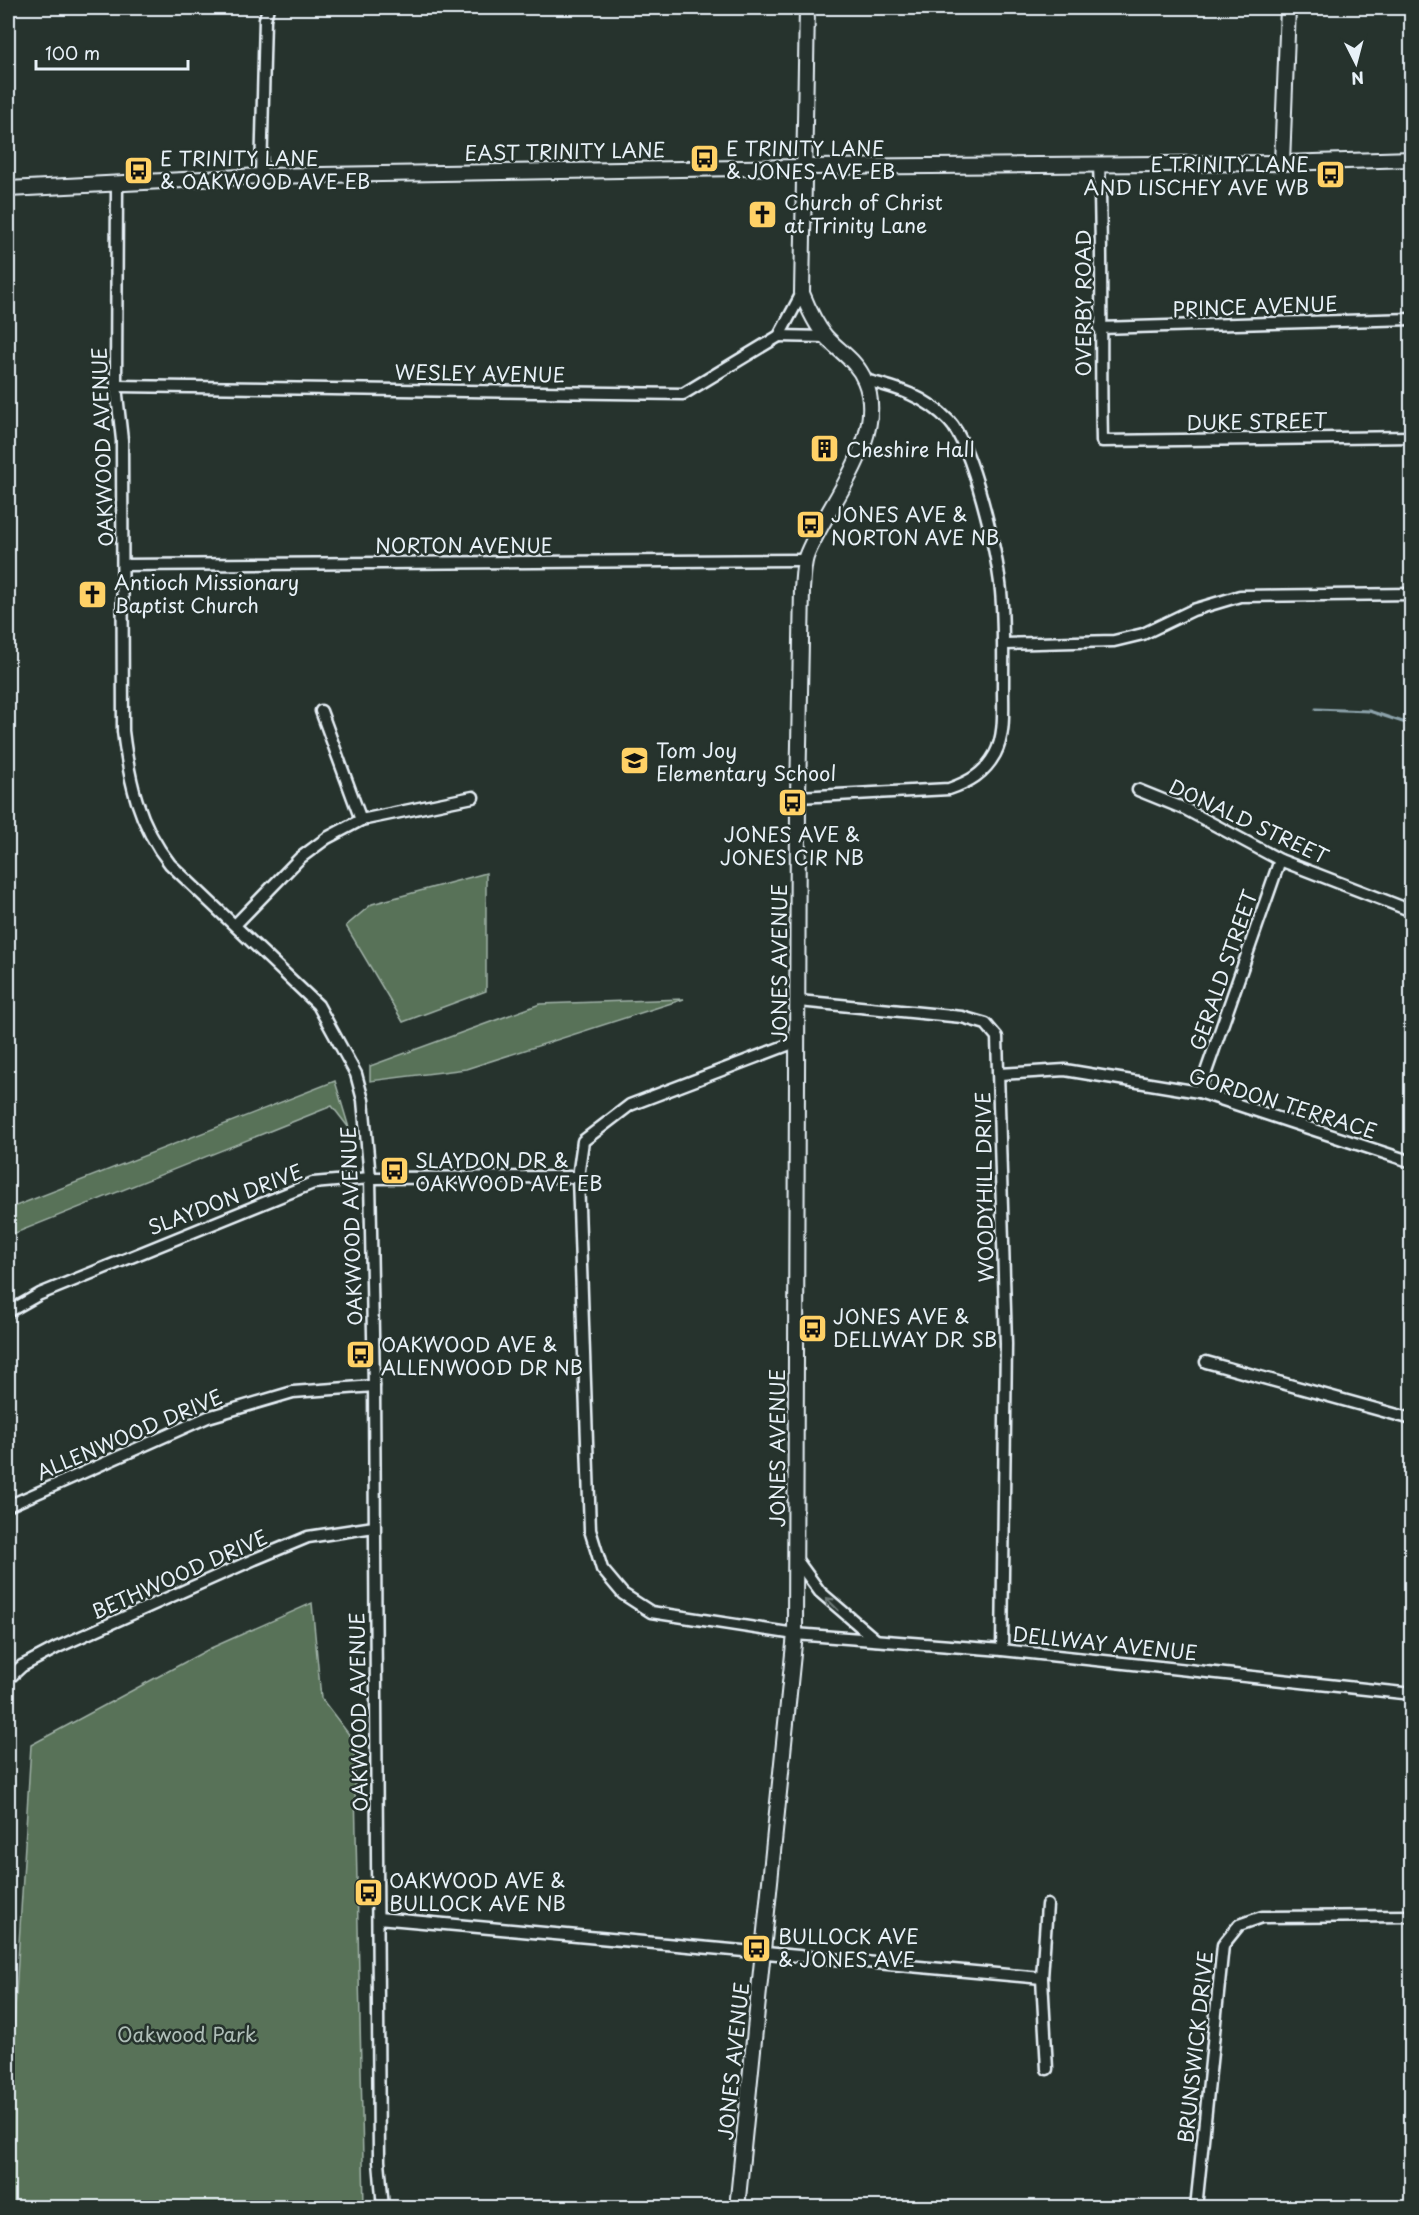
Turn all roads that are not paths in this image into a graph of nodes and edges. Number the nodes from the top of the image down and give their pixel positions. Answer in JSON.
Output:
{"nodes":[{"id":1,"x":268,"y":8,"type":"edge"},
{"id":2,"x":807,"y":8,"type":"edge"},
{"id":3,"x":1288,"y":8,"type":"edge"},
{"id":4,"x":1412,"y":159,"type":"edge"},
{"id":5,"x":1282,"y":163,"type":"junction"},
{"id":6,"x":1099,"y":165,"type":"junction"},
{"id":7,"x":802,"y":166,"type":"junction"},
{"id":8,"x":261,"y":176,"type":"junction"},
{"id":9,"x":117,"y":185,"type":"junction"},
{"id":10,"x":8,"y":189,"type":"edge"},
{"id":11,"x":802,"y":293,"type":"junction"},
{"id":12,"x":1412,"y":319,"type":"edge"},
{"id":13,"x":1099,"y":328,"type":"junction"},
{"id":14,"x":779,"y":336,"type":"junction"},
{"id":15,"x":826,"y":337,"type":"junction"},
{"id":16,"x":865,"y":380,"type":"junction"},
{"id":17,"x":116,"y":386,"type":"junction"},
{"id":18,"x":1412,"y":437,"type":"edge"},
{"id":19,"x":1102,"y":441,"type":"joint"},
{"id":20,"x":805,"y":560,"type":"junction"},
{"id":21,"x":123,"y":565,"type":"junction"},
{"id":22,"x":1412,"y":594,"type":"edge"},
{"id":23,"x":1004,"y":644,"type":"junction"},
{"id":24,"x":321,"y":711,"type":"dead end"},
{"id":25,"x":1138,"y":790,"type":"dead end"},
{"id":26,"x":473,"y":797,"type":"dead end"},
{"id":27,"x":798,"y":797,"type":"junction"},
{"id":28,"x":361,"y":820,"type":"junction"},
{"id":29,"x":1280,"y":860,"type":"junction"},
{"id":30,"x":1412,"y":911,"type":"edge"},
{"id":31,"x":235,"y":925,"type":"junction"},
{"id":32,"x":799,"y":1001,"type":"junction"},
{"id":33,"x":798,"y":1041,"type":"junction"},
{"id":34,"x":999,"y":1074,"type":"junction"},
{"id":35,"x":1199,"y":1092,"type":"junction"},
{"id":36,"x":1412,"y":1162,"type":"edge"},
{"id":37,"x":578,"y":1177,"type":"junction"},
{"id":38,"x":370,"y":1178,"type":"junction"},
{"id":39,"x":8,"y":1312,"type":"edge"},
{"id":40,"x":1206,"y":1362,"type":"dead end"},
{"id":41,"x":374,"y":1386,"type":"junction"},
{"id":42,"x":1412,"y":1419,"type":"edge"},
{"id":43,"x":8,"y":1506,"type":"edge"},
{"id":44,"x":374,"y":1527,"type":"junction"},
{"id":45,"x":796,"y":1559,"type":"junction"},
{"id":46,"x":795,"y":1634,"type":"junction"},
{"id":47,"x":876,"y":1641,"type":"junction"},
{"id":48,"x":1002,"y":1650,"type":"junction"},
{"id":49,"x":8,"y":1679,"type":"edge"},
{"id":50,"x":1412,"y":1694,"type":"edge"},
{"id":51,"x":1047,"y":1905,"type":"dead end"},
{"id":52,"x":1412,"y":1916,"type":"edge"},
{"id":53,"x":378,"y":1918,"type":"junction"},
{"id":54,"x":764,"y":1953,"type":"junction"},
{"id":55,"x":1042,"y":1978,"type":"junction"},
{"id":56,"x":1047,"y":2069,"type":"dead end"},
{"id":57,"x":383,"y":2208,"type":"edge"},
{"id":58,"x":737,"y":2208,"type":"edge"},
{"id":59,"x":1196,"y":2208,"type":"edge"}],
"edges":[{"from":1,"to":8,"type":"street"},
{"from":2,"to":7,"type":"street","name":"JONES AVENUE"},
{"from":3,"to":5,"type":"street"},
{"from":4,"to":5,"type":"street","name":"EAST TRINITY LANE"},
{"from":5,"to":6,"type":"street","name":"EAST TRINITY LANE"},
{"from":6,"to":7,"type":"street","name":"EAST TRINITY LANE"},
{"from":6,"to":13,"type":"street","name":"OVERBY ROAD"},
{"from":7,"to":8,"type":"street","name":"EAST TRINITY LANE"},
{"from":7,"to":11,"type":"street","name":"JONES AVENUE"},
{"from":8,"to":9,"type":"street","name":"EAST TRINITY LANE"},
{"from":9,"to":10,"type":"street","name":"EAST TRINITY LANE"},
{"from":9,"to":17,"type":"street","name":"OAKWOOD AVENUE"},
{"from":11,"to":14,"type":"street"},
{"from":11,"to":15,"type":"street","name":"JONES AVENUE"},
{"from":12,"to":13,"type":"street","name":"PRINCE AVENUE"},
{"from":13,"to":19,"type":"street","name":"OVERBY ROAD"},
{"from":14,"to":15,"type":"street"},
{"from":14,"to":17,"type":"street","name":"WESLEY AVENUE"},
{"from":15,"to":16,"type":"street","name":"JONES AVENUE"},
{"from":16,"to":20,"type":"street","name":"JONES AVENUE"},
{"from":16,"to":23,"type":"street"},
{"from":17,"to":21,"type":"street","name":"OAKWOOD AVENUE"},
{"from":18,"to":19,"type":"street","name":"DUKE STREET"},
{"from":20,"to":21,"type":"street","name":"NORTON AVENUE"},
{"from":20,"to":27,"type":"street","name":"JONES AVENUE"},
{"from":21,"to":31,"type":"street","name":"OAKWOOD AVENUE"},
{"from":22,"to":23,"type":"street"},
{"from":23,"to":27,"type":"street"},
{"from":24,"to":28,"type":"street"},
{"from":25,"to":29,"type":"street","name":"DONALD STREET"},
{"from":26,"to":28,"type":"street"},
{"from":27,"to":32,"type":"street","name":"JONES AVENUE"},
{"from":28,"to":31,"type":"street"},
{"from":29,"to":30,"type":"street","name":"DONALD STREET"},
{"from":29,"to":35,"type":"street","name":"GERALD STREET"},
{"from":31,"to":38,"type":"street","name":"OAKWOOD AVENUE"},
{"from":32,"to":33,"type":"street","name":"JONES AVENUE"},
{"from":32,"to":34,"type":"street","name":"WOODYHILL DRIVE"},
{"from":33,"to":37,"type":"street","name":"DELLWAY AVENUE"},
{"from":33,"to":45,"type":"street","name":"JONES AVENUE"},
{"from":34,"to":35,"type":"street","name":"GORDON TERRACE"},
{"from":34,"to":48,"type":"street","name":"WOODYHILL DRIVE"},
{"from":35,"to":36,"type":"street","name":"GORDON TERRACE"},
{"from":37,"to":38,"type":"street","name":"SLAYDON DRIVE"},
{"from":37,"to":46,"type":"street","name":"DELLWAY AVENUE"},
{"from":38,"to":39,"type":"street","name":"SLAYDON DRIVE"},
{"from":38,"to":41,"type":"street","name":"OAKWOOD AVENUE"},
{"from":40,"to":42,"type":"street"},
{"from":41,"to":43,"type":"street","name":"ALLENWOOD DRIVE"},
{"from":41,"to":44,"type":"street","name":"OAKWOOD AVENUE"},
{"from":44,"to":49,"type":"street","name":"BETHWOOD DRIVE"},
{"from":44,"to":53,"type":"street","name":"OAKWOOD AVENUE"},
{"from":45,"to":46,"type":"street","name":"JONES AVENUE"},
{"from":47,"to":45,"type":"street","one_way":true},
{"from":46,"to":47,"type":"street","name":"DELLWAY AVENUE"},
{"from":46,"to":54,"type":"street","name":"JONES AVENUE"},
{"from":47,"to":48,"type":"street","name":"DELLWAY AVENUE"},
{"from":48,"to":50,"type":"street","name":"DELLWAY AVENUE"},
{"from":51,"to":55,"type":"street"},
{"from":52,"to":59,"type":"street","name":"BRUNSWICK DRIVE"},
{"from":53,"to":54,"type":"street"},
{"from":53,"to":57,"type":"street","name":"OAKWOOD AVENUE"},
{"from":54,"to":55,"type":"street"},
{"from":54,"to":58,"type":"street","name":"JONES AVENUE"},
{"from":55,"to":56,"type":"street"}]}
